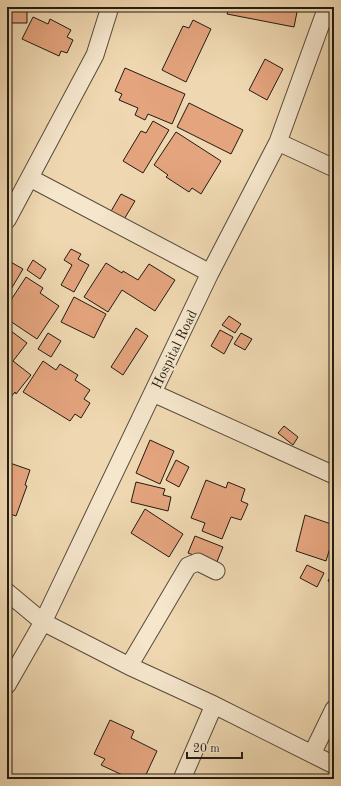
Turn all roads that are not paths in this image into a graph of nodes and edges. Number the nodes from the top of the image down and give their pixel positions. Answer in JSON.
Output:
{"nodes":[{"id":1,"x":110,"y":7,"type":"edge"},
{"id":2,"x":327,"y":7,"type":"edge"},
{"id":3,"x":278,"y":142,"type":"junction"},
{"id":4,"x":334,"y":168,"type":"edge"},
{"id":5,"x":30,"y":178,"type":"junction"},
{"id":6,"x":7,"y":220,"type":"edge"},
{"id":7,"x":210,"y":274,"type":"junction"},
{"id":8,"x":153,"y":393,"type":"junction"},
{"id":9,"x":334,"y":475,"type":"edge"},
{"id":10,"x":216,"y":571,"type":"dead end"},
{"id":11,"x":7,"y":592,"type":"edge"},
{"id":12,"x":43,"y":622,"type":"junction"},
{"id":13,"x":130,"y":666,"type":"junction"},
{"id":14,"x":7,"y":685,"type":"edge"},
{"id":15,"x":214,"y":705,"type":"junction"},
{"id":16,"x":334,"y":709,"type":"edge"},
{"id":17,"x":312,"y":754,"type":"junction"},
{"id":18,"x":334,"y":765,"type":"edge"},
{"id":19,"x":182,"y":779,"type":"edge"}],
"edges":[{"from":1,"to":5,"type":"street"},
{"from":2,"to":3,"type":"street","name":"Hospital Road"},
{"from":3,"to":4,"type":"street"},
{"from":3,"to":7,"type":"street","name":"Hospital Road"},
{"from":5,"to":6,"type":"street"},
{"from":5,"to":7,"type":"street"},
{"from":7,"to":8,"type":"street","name":"Hospital Road"},
{"from":8,"to":9,"type":"street"},
{"from":8,"to":12,"type":"street","name":"Hospital Road"},
{"from":10,"to":13,"type":"street"},
{"from":11,"to":12,"type":"street"},
{"from":12,"to":13,"type":"street"},
{"from":12,"to":14,"type":"street","name":"Hospital Road"},
{"from":13,"to":15,"type":"street"},
{"from":15,"to":17,"type":"street"},
{"from":15,"to":19,"type":"street"},
{"from":16,"to":17,"type":"street"},
{"from":17,"to":18,"type":"street"}]}
